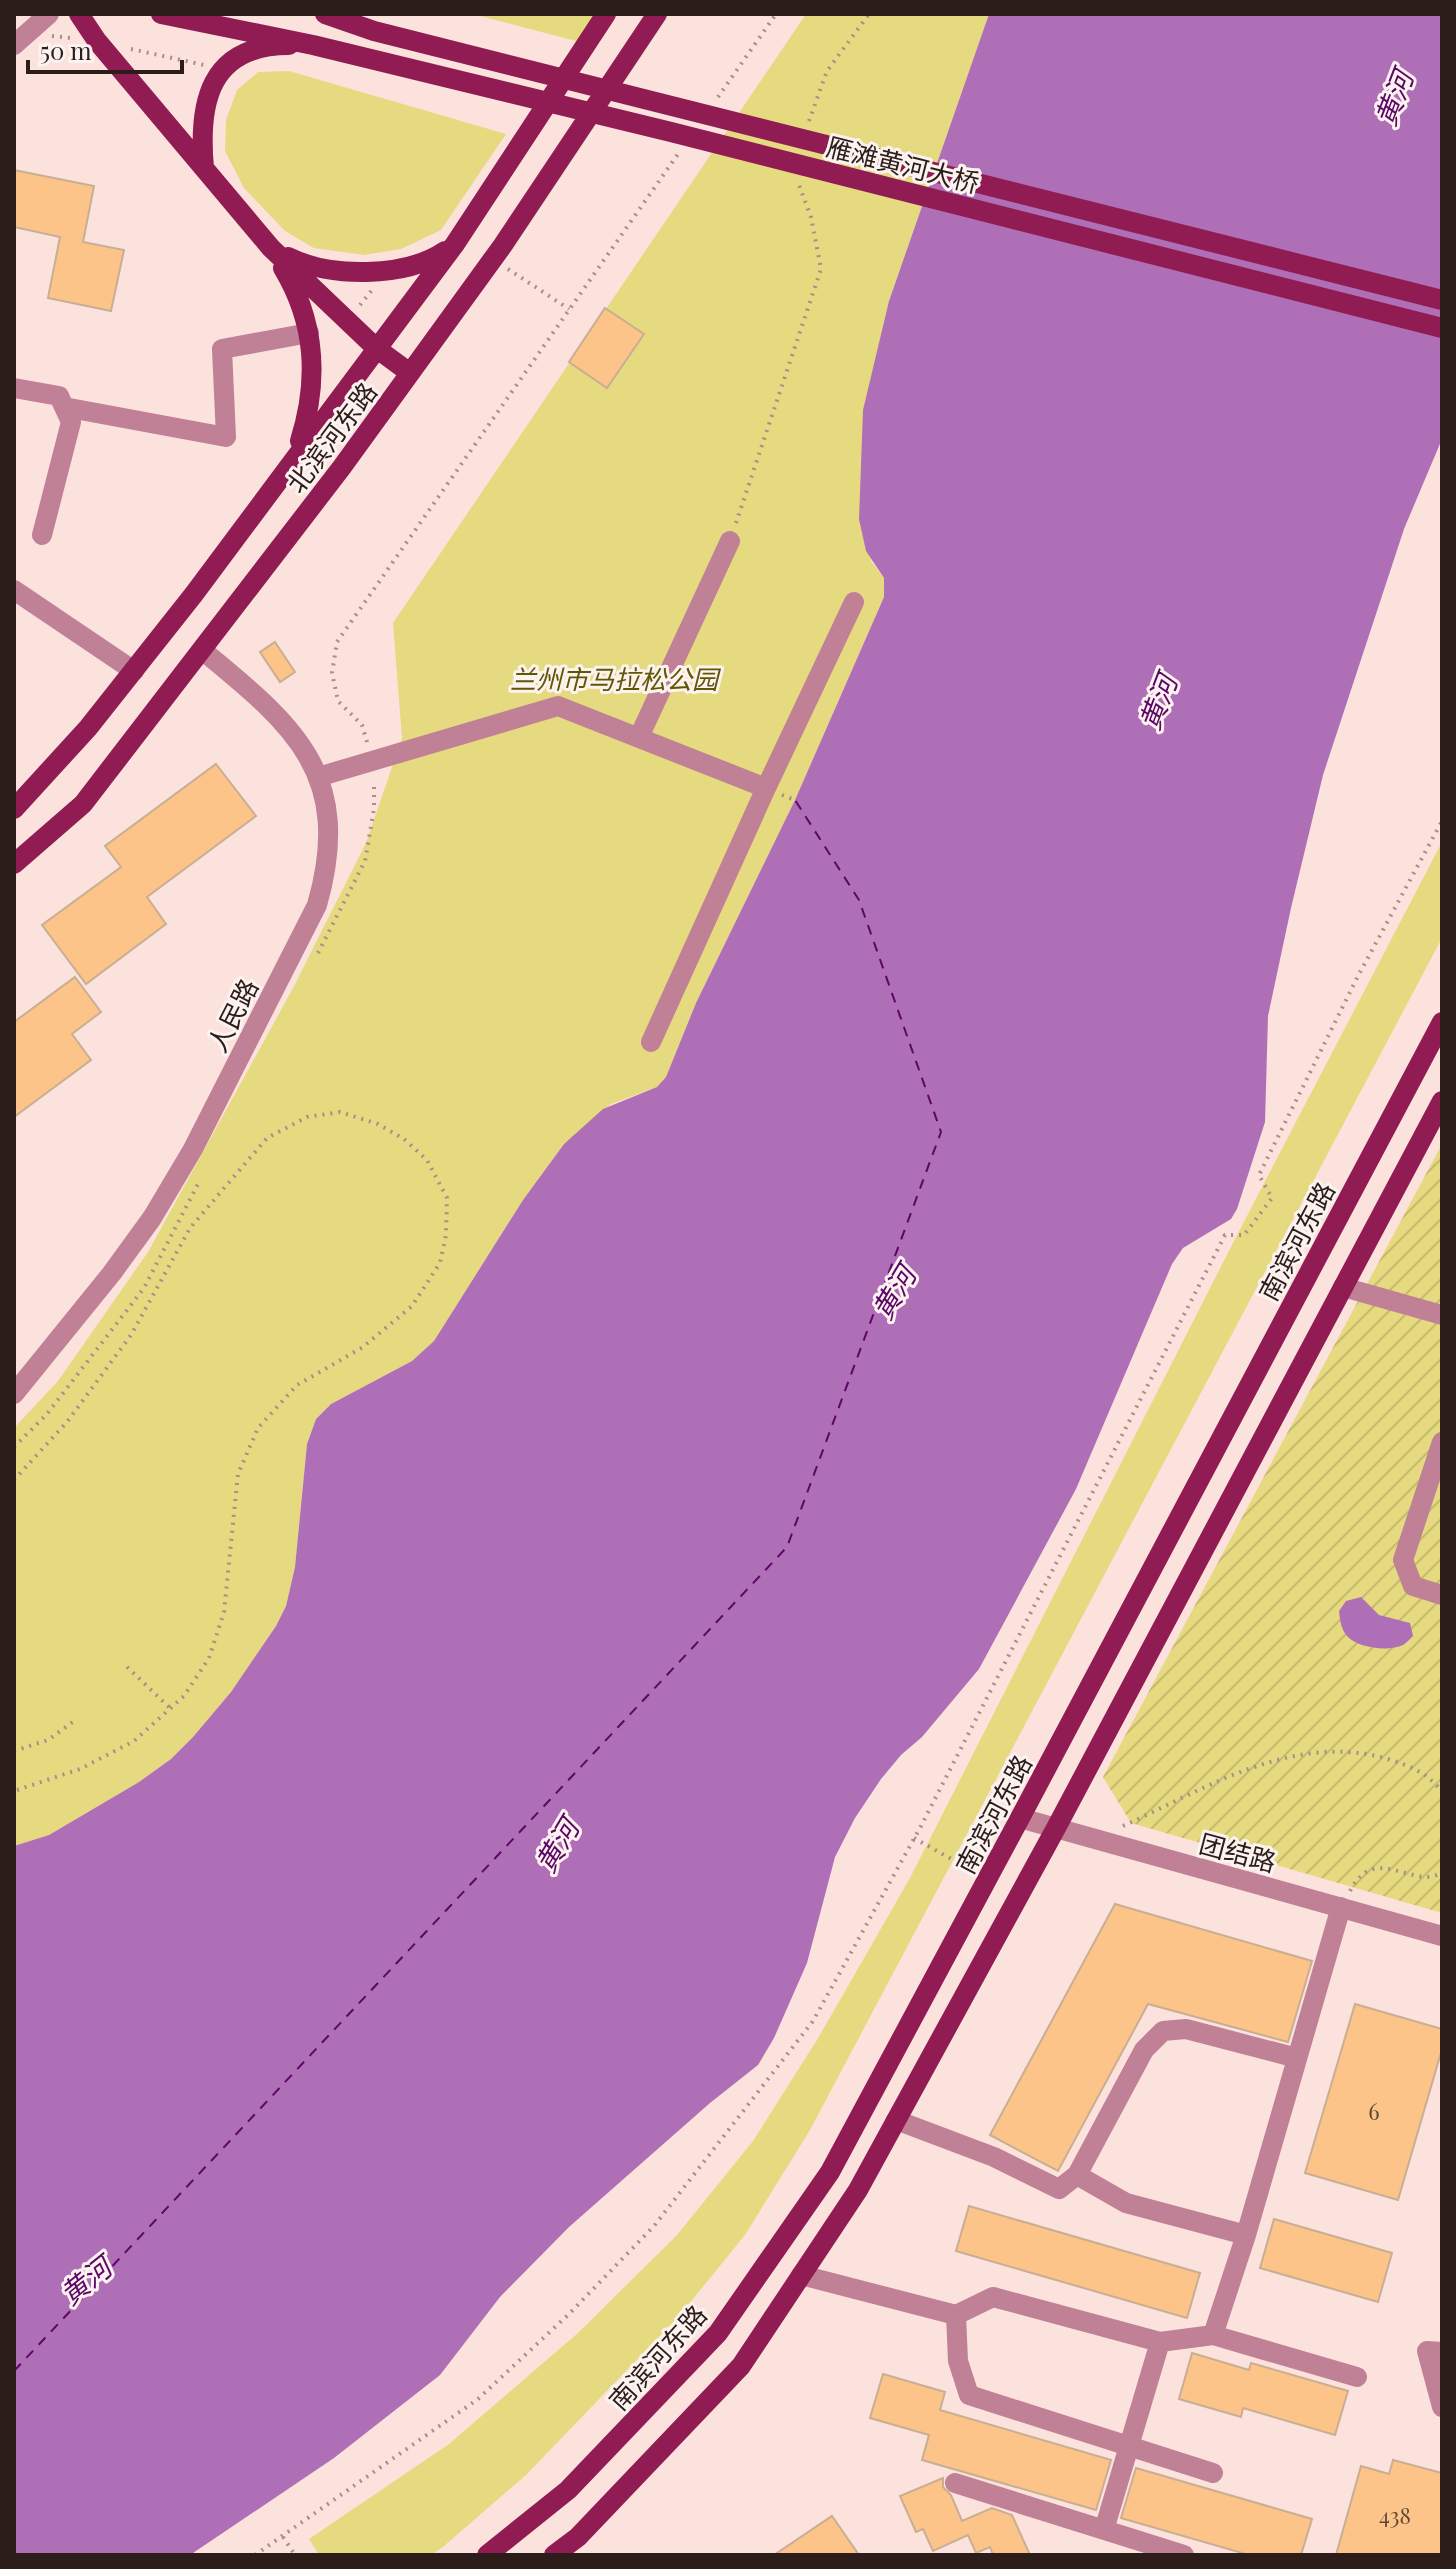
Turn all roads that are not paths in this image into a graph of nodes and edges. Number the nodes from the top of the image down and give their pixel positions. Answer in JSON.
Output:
{"nodes":[{"id":1,"x":49,"y":14,"type":"edge"},
{"id":2,"x":79,"y":14,"type":"edge"},
{"id":3,"x":161,"y":14,"type":"edge"},
{"id":4,"x":606,"y":14,"type":"edge"},
{"id":5,"x":657,"y":14,"type":"edge"},
{"id":6,"x":336,"y":16,"type":"edge"},
{"id":7,"x":14,"y":45,"type":"edge"},
{"id":8,"x":330,"y":49,"type":"junction"},
{"id":9,"x":204,"y":168,"type":"junction"},
{"id":10,"x":455,"y":244,"type":"junction"},
{"id":11,"x":271,"y":248,"type":"junction"},
{"id":12,"x":1442,"y":300,"type":"edge"},
{"id":13,"x":1442,"y":328,"type":"edge"},
{"id":14,"x":309,"y":333,"type":"junction"},
{"id":15,"x":376,"y":348,"type":"junction"},
{"id":16,"x":410,"y":373,"type":"junction"},
{"id":17,"x":14,"y":388,"type":"edge"},
{"id":18,"x":64,"y":407,"type":"junction"},
{"id":19,"x":295,"y":457,"type":"junction"},
{"id":20,"x":42,"y":535,"type":"dead end"},
{"id":21,"x":730,"y":541,"type":"road end"},
{"id":22,"x":14,"y":590,"type":"edge"},
{"id":23,"x":854,"y":602,"type":"dead end"},
{"id":24,"x":202,"y":650,"type":"junction"},
{"id":25,"x":134,"y":671,"type":"junction"},
{"id":26,"x":639,"y":737,"type":"junction"},
{"id":27,"x":318,"y":777,"type":"junction"},
{"id":28,"x":766,"y":788,"type":"junction"},
{"id":29,"x":14,"y":809,"type":"edge"},
{"id":30,"x":14,"y":864,"type":"edge"},
{"id":31,"x":1442,"y":1022,"type":"edge"},
{"id":32,"x":651,"y":1042,"type":"dead end"},
{"id":33,"x":1442,"y":1101,"type":"edge"},
{"id":34,"x":1343,"y":1287,"type":"junction"},
{"id":35,"x":1442,"y":1315,"type":"edge"},
{"id":36,"x":14,"y":1394,"type":"edge"},
{"id":37,"x":1442,"y":1442,"type":"edge"},
{"id":38,"x":1442,"y":1595,"type":"edge"},
{"id":39,"x":1020,"y":1818,"type":"junction"},
{"id":40,"x":1056,"y":1828,"type":"junction"},
{"id":41,"x":1341,"y":1907,"type":"junction"},
{"id":42,"x":1442,"y":1936,"type":"edge"},
{"id":43,"x":1297,"y":2058,"type":"junction"},
{"id":44,"x":896,"y":2120,"type":"junction"},
{"id":45,"x":1077,"y":2175,"type":"junction"},
{"id":46,"x":1246,"y":2235,"type":"junction"},
{"id":47,"x":801,"y":2275,"type":"junction"},
{"id":48,"x":956,"y":2315,"type":"junction"},
{"id":49,"x":1213,"y":2335,"type":"junction"},
{"id":50,"x":1160,"y":2342,"type":"junction"},
{"id":51,"x":1442,"y":2352,"type":"edge"},
{"id":52,"x":1357,"y":2377,"type":"dead end"},
{"id":53,"x":1442,"y":2407,"type":"edge"},
{"id":54,"x":1129,"y":2446,"type":"junction"},
{"id":55,"x":1213,"y":2473,"type":"dead end"},
{"id":56,"x":955,"y":2483,"type":"dead end"},
{"id":57,"x":1104,"y":2530,"type":"junction"},
{"id":58,"x":557,"y":2554,"type":"edge"},
{"id":59,"x":487,"y":2555,"type":"edge"},
{"id":60,"x":1184,"y":2555,"type":"edge"}],
"edges":[{"from":1,"to":7,"type":"street"},
{"from":2,"to":9,"type":"main road"},
{"from":3,"to":8,"type":"main road"},
{"from":4,"to":10,"type":"main road","name":"北滨河东路"},
{"from":5,"to":16,"type":"main road","name":"北滨河东路"},
{"from":6,"to":12,"type":"main road","name":"雁滩黄河大桥"},
{"from":8,"to":9,"type":"main road"},
{"from":8,"to":13,"type":"main road","name":"雁滩黄河大桥"},
{"from":9,"to":11,"type":"main road"},
{"from":10,"to":11,"type":"main road"},
{"from":10,"to":15,"type":"main road","name":"北滨河东路"},
{"from":11,"to":14,"type":"main road"},
{"from":11,"to":15,"type":"main road"},
{"from":14,"to":18,"type":"street"},
{"from":14,"to":19,"type":"main road"},
{"from":15,"to":16,"type":"main road"},
{"from":15,"to":19,"type":"main road","name":"北滨河东路"},
{"from":16,"to":24,"type":"main road","name":"北滨河东路"},
{"from":17,"to":18,"type":"street"},
{"from":18,"to":20,"type":"street"},
{"from":19,"to":25,"type":"main road","name":"北滨河东路"},
{"from":21,"to":26,"type":"street"},
{"from":22,"to":25,"type":"street"},
{"from":23,"to":28,"type":"street"},
{"from":24,"to":27,"type":"street","name":"人民路"},
{"from":24,"to":30,"type":"main road","name":"北滨河东路"},
{"from":25,"to":29,"type":"main road","name":"北滨河东路"},
{"from":26,"to":27,"type":"street"},
{"from":26,"to":28,"type":"street"},
{"from":27,"to":36,"type":"street","name":"人民路"},
{"from":28,"to":32,"type":"street"},
{"from":31,"to":39,"type":"main road","name":"南滨河东路"},
{"from":33,"to":34,"type":"main road"},
{"from":34,"to":35,"type":"street"},
{"from":34,"to":40,"type":"main road"},
{"from":37,"to":38,"type":"street"},
{"from":39,"to":40,"type":"street","name":"团结路"},
{"from":39,"to":59,"type":"main road","name":"南滨河东路"},
{"from":40,"to":41,"type":"street","name":"团结路"},
{"from":40,"to":44,"type":"main road"},
{"from":41,"to":42,"type":"street","name":"团结路"},
{"from":41,"to":43,"type":"street"},
{"from":43,"to":45,"type":"street"},
{"from":43,"to":46,"type":"street"},
{"from":44,"to":45,"type":"street"},
{"from":44,"to":47,"type":"main road"},
{"from":45,"to":46,"type":"street"},
{"from":46,"to":49,"type":"street"},
{"from":47,"to":48,"type":"street"},
{"from":47,"to":58,"type":"main road"},
{"from":48,"to":50,"type":"street"},
{"from":48,"to":54,"type":"street"},
{"from":49,"to":50,"type":"street"},
{"from":49,"to":52,"type":"street"},
{"from":50,"to":54,"type":"street"},
{"from":51,"to":53,"type":"street"},
{"from":54,"to":55,"type":"street"},
{"from":54,"to":57,"type":"street"},
{"from":56,"to":57,"type":"street"},
{"from":57,"to":60,"type":"street"}]}
